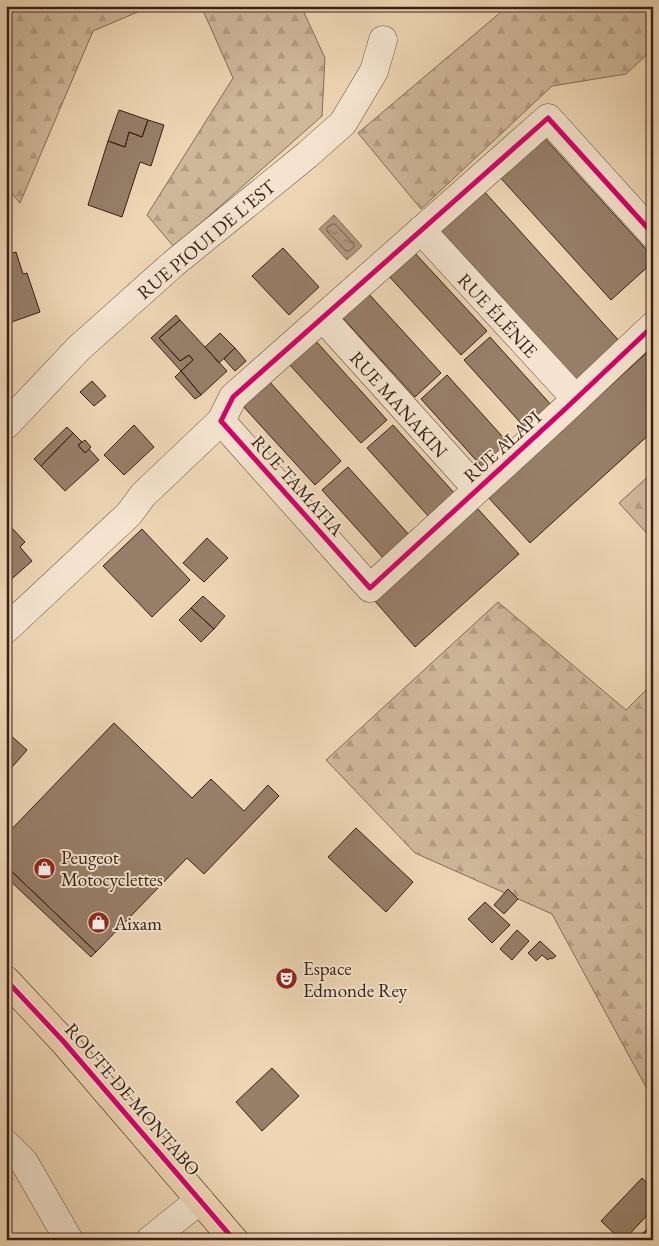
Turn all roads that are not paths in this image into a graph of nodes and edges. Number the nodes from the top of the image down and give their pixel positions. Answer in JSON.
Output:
{"nodes":[{"id":1,"x":383,"y":40,"type":"dead end"},
{"id":2,"x":420,"y":230,"type":"junction"},
{"id":3,"x":653,"y":234,"type":"edge"},
{"id":4,"x":323,"y":318,"type":"junction"},
{"id":5,"x":653,"y":326,"type":"edge"},
{"id":6,"x":576,"y":399,"type":"junction"},
{"id":7,"x":221,"y":422,"type":"junction"},
{"id":8,"x":6,"y":425,"type":"edge"},
{"id":9,"x":477,"y":489,"type":"junction"},
{"id":10,"x":370,"y":588,"type":"joint"},
{"id":11,"x":6,"y":629,"type":"edge"},
{"id":12,"x":6,"y":980,"type":"edge"},
{"id":13,"x":6,"y":1144,"type":"edge"},
{"id":14,"x":200,"y":1200,"type":"junction"},
{"id":15,"x":69,"y":1240,"type":"edge"},
{"id":16,"x":150,"y":1240,"type":"edge"},
{"id":17,"x":234,"y":1240,"type":"edge"}],
"edges":[{"from":1,"to":8,"type":"street","name":"RUE PIOUI DE L'EST"},
{"from":2,"to":3,"type":"street"},
{"from":2,"to":4,"type":"street"},
{"from":2,"to":6,"type":"street","name":"RUE ÉLÉNIE"},
{"from":4,"to":7,"type":"street"},
{"from":4,"to":9,"type":"street","name":"RUE MANAKIN"},
{"from":5,"to":6,"type":"street","name":"RUE ALAPI"},
{"from":6,"to":9,"type":"street","name":"RUE ALAPI"},
{"from":7,"to":10,"type":"street","name":"RUE TAMATIA"},
{"from":7,"to":11,"type":"street"},
{"from":9,"to":10,"type":"street","name":"RUE ALAPI"},
{"from":12,"to":14,"type":"main road","name":"ROUTE DE MONTABO"},
{"from":13,"to":15,"type":"street"},
{"from":14,"to":16,"type":"street"},
{"from":14,"to":17,"type":"main road","name":"ROUTE DE MONTABO"}]}
